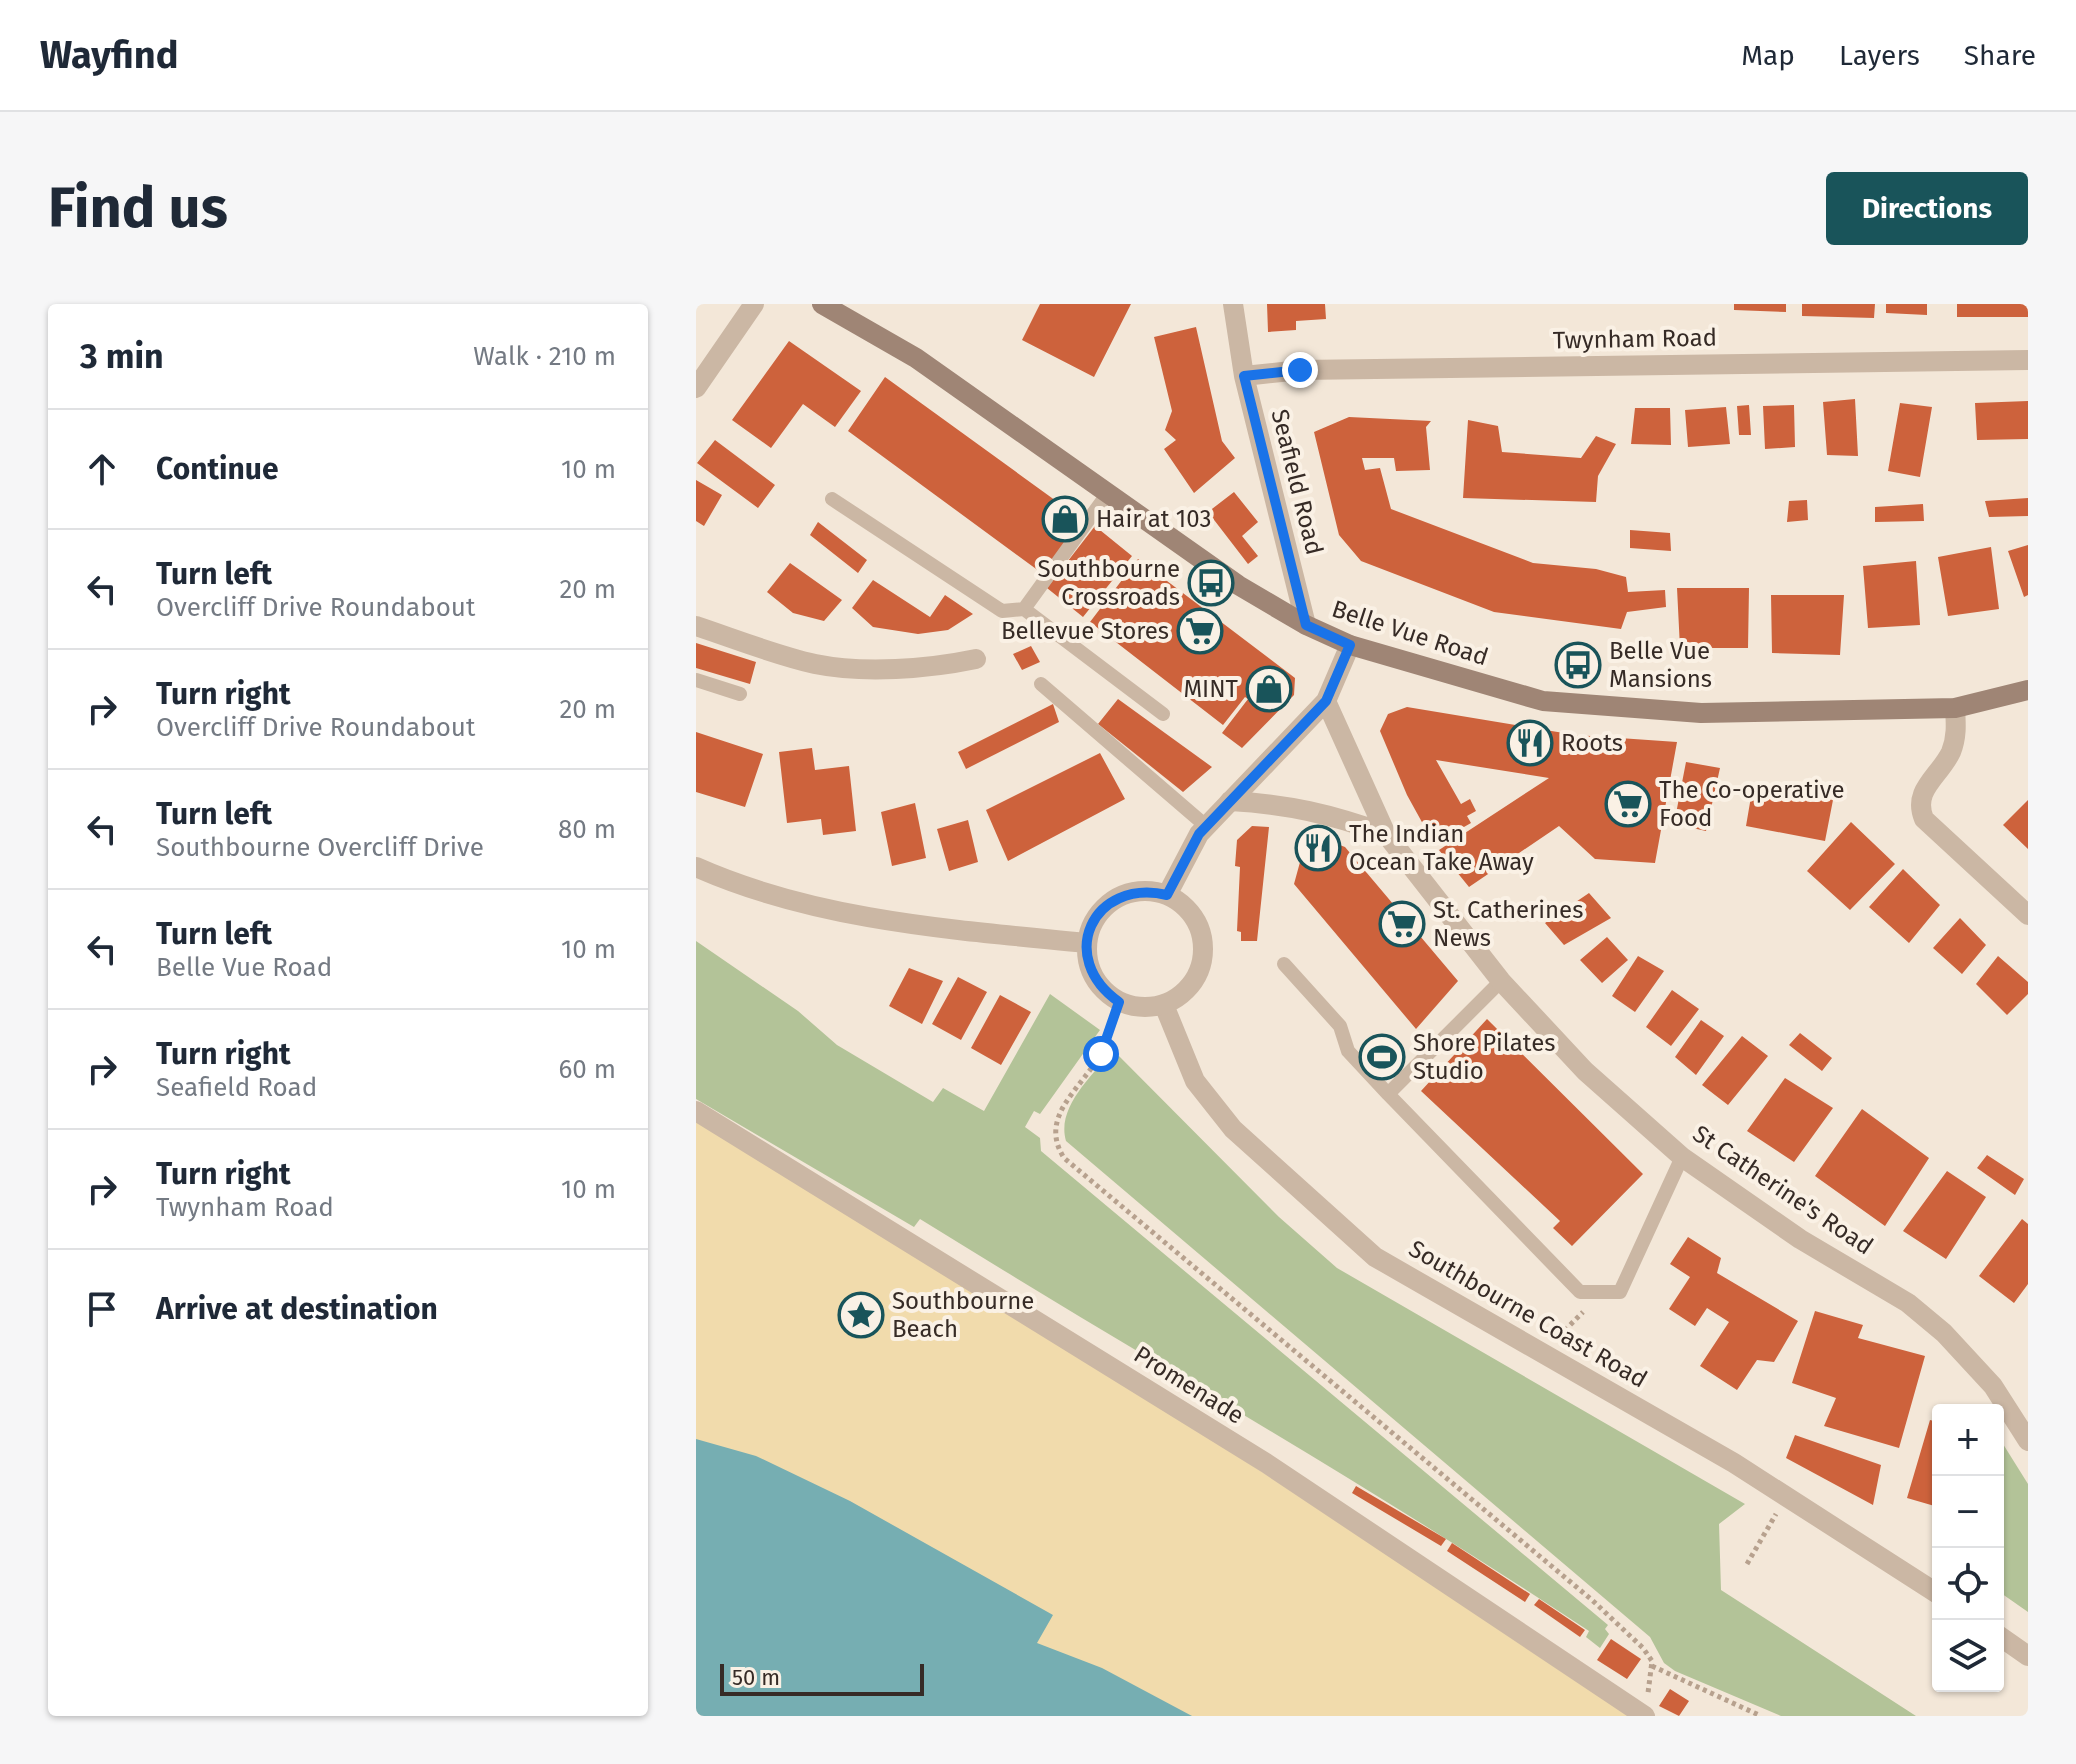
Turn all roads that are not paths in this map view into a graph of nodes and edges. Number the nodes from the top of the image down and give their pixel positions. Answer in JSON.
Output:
{"nodes":[{"id":1,"x":754,"y":304,"type":"edge"},
{"id":2,"x":822,"y":304,"type":"edge"},
{"id":3,"x":1233,"y":304,"type":"edge"},
{"id":4,"x":2028,"y":360,"type":"edge"},
{"id":5,"x":1244,"y":376,"type":"junction"},
{"id":6,"x":696,"y":388,"type":"edge"},
{"id":7,"x":1108,"y":493,"type":"junction"},
{"id":8,"x":832,"y":499,"type":"dead end"},
{"id":9,"x":1024,"y":609,"type":"junction"},
{"id":10,"x":1306,"y":625,"type":"junction"},
{"id":11,"x":696,"y":626,"type":"edge"},
{"id":12,"x":1350,"y":645,"type":"junction"},
{"id":13,"x":976,"y":659,"type":"dead end"},
{"id":14,"x":696,"y":680,"type":"edge"},
{"id":15,"x":1041,"y":684,"type":"dead end"},
{"id":16,"x":2028,"y":690,"type":"edge"},
{"id":17,"x":740,"y":694,"type":"dead end"},
{"id":18,"x":1326,"y":701,"type":"junction"},
{"id":19,"x":1955,"y":708,"type":"junction"},
{"id":20,"x":1163,"y":714,"type":"dead end"},
{"id":21,"x":1230,"y":801,"type":"junction"},
{"id":22,"x":1206,"y":826,"type":"junction"},
{"id":23,"x":1386,"y":834,"type":"junction"},
{"id":24,"x":696,"y":867,"type":"edge"},
{"id":25,"x":1167,"y":895,"type":"junction"},
{"id":26,"x":2028,"y":915,"type":"edge"},
{"id":27,"x":1086,"y":943,"type":"junction"},
{"id":28,"x":1284,"y":964,"type":"dead end"},
{"id":29,"x":1501,"y":981,"type":"junction"},
{"id":30,"x":1164,"y":1005,"type":"junction"},
{"id":31,"x":1388,"y":1094,"type":"junction"},
{"id":32,"x":696,"y":1111,"type":"edge"},
{"id":33,"x":1682,"y":1157,"type":"junction"},
{"id":34,"x":2028,"y":1441,"type":"edge"},
{"id":35,"x":1932,"y":1590,"type":"edge"},
{"id":36,"x":2004,"y":1639,"type":"edge"},
{"id":37,"x":2028,"y":1656,"type":"edge"},
{"id":38,"x":1644,"y":1716,"type":"edge"}],
"edges":[{"from":1,"to":6,"type":"street"},
{"from":2,"to":7,"type":"main road","name":"Belle Vue Road"},
{"from":3,"to":5,"type":"street","name":"Seafield Road"},
{"from":4,"to":5,"type":"street","name":"Twynham Road"},
{"from":5,"to":10,"type":"street","name":"Seafield Road"},
{"from":7,"to":9,"type":"lane"},
{"from":7,"to":10,"type":"main road","name":"Belle Vue Road"},
{"from":8,"to":9,"type":"lane"},
{"from":9,"to":20,"type":"lane"},
{"from":10,"to":12,"type":"main road","name":"Belle Vue Road"},
{"from":11,"to":13,"type":"street"},
{"from":12,"to":18,"type":"street"},
{"from":12,"to":19,"type":"main road","name":"Belle Vue Road"},
{"from":14,"to":17,"type":"lane"},
{"from":15,"to":22,"type":"lane"},
{"from":16,"to":19,"type":"main road","name":"Belle Vue Road"},
{"from":18,"to":21,"type":"street"},
{"from":18,"to":23,"type":"street","name":"St Catherine's Road"},
{"from":19,"to":26,"type":"street"},
{"from":21,"to":22,"type":"street"},
{"from":21,"to":23,"type":"street"},
{"from":22,"to":25,"type":"street"},
{"from":23,"to":29,"type":"street","name":"St Catherine's Road"},
{"from":24,"to":27,"type":"street"},
{"from":25,"to":27,"type":"street"},
{"from":25,"to":30,"type":"street"},
{"from":27,"to":30,"type":"street"},
{"from":28,"to":31,"type":"lane"},
{"from":29,"to":31,"type":"lane"},
{"from":29,"to":33,"type":"street","name":"St Catherine's Road"},
{"from":30,"to":35,"type":"street","name":"Southbourne Coast Road"},
{"from":31,"to":33,"type":"lane"},
{"from":32,"to":38,"type":"street","name":"Promenade"},
{"from":33,"to":34,"type":"street","name":"St Catherine's Road"},
{"from":36,"to":37,"type":"street"}]}
